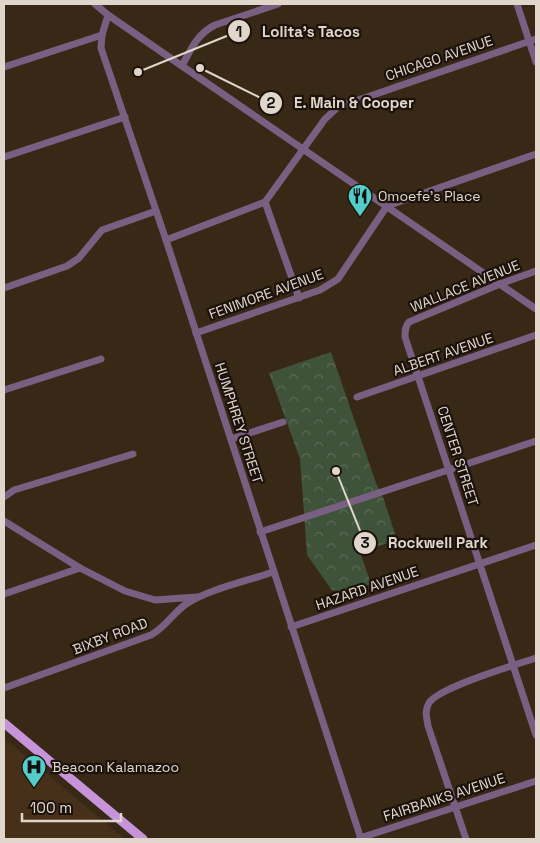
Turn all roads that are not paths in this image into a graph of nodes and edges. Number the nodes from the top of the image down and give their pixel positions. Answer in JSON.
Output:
{"nodes":[{"id":1,"x":95,"y":4,"type":"edge"},
{"id":2,"x":278,"y":4,"type":"edge"},
{"id":3,"x":517,"y":4,"type":"edge"},
{"id":4,"x":108,"y":15,"type":"junction"},
{"id":5,"x":102,"y":35,"type":"junction"},
{"id":6,"x":533,"y":40,"type":"edge"},
{"id":7,"x":536,"y":62,"type":"edge"},
{"id":8,"x":182,"y":66,"type":"junction"},
{"id":9,"x":4,"y":67,"type":"edge"},
{"id":10,"x":125,"y":117,"type":"junction"},
{"id":11,"x":303,"y":149,"type":"junction"},
{"id":12,"x":536,"y":154,"type":"edge"},
{"id":13,"x":4,"y":157,"type":"edge"},
{"id":14,"x":265,"y":202,"type":"junction"},
{"id":15,"x":387,"y":206,"type":"junction"},
{"id":16,"x":156,"y":211,"type":"junction"},
{"id":17,"x":166,"y":240,"type":"junction"},
{"id":18,"x":536,"y":272,"type":"edge"},
{"id":19,"x":500,"y":284,"type":"junction"},
{"id":20,"x":4,"y":288,"type":"edge"},
{"id":21,"x":299,"y":298,"type":"junction"},
{"id":22,"x":536,"y":309,"type":"edge"},
{"id":23,"x":405,"y":328,"type":"joint"},
{"id":24,"x":196,"y":333,"type":"junction"},
{"id":25,"x":536,"y":335,"type":"edge"},
{"id":26,"x":101,"y":358,"type":"dead end"},
{"id":27,"x":418,"y":375,"type":"junction"},
{"id":28,"x":4,"y":390,"type":"edge"},
{"id":29,"x":357,"y":396,"type":"dead end"},
{"id":30,"x":283,"y":422,"type":"dead end"},
{"id":31,"x":231,"y":438,"type":"junction"},
{"id":32,"x":536,"y":441,"type":"edge"},
{"id":33,"x":133,"y":454,"type":"dead end"},
{"id":34,"x":449,"y":470,"type":"junction"},
{"id":35,"x":4,"y":497,"type":"edge"},
{"id":36,"x":4,"y":521,"type":"edge"},
{"id":37,"x":260,"y":532,"type":"junction"},
{"id":38,"x":536,"y":545,"type":"edge"},
{"id":39,"x":480,"y":564,"type":"junction"},
{"id":40,"x":80,"y":568,"type":"junction"},
{"id":41,"x":273,"y":572,"type":"junction"},
{"id":42,"x":4,"y":594,"type":"edge"},
{"id":43,"x":200,"y":597,"type":"junction"},
{"id":44,"x":291,"y":627,"type":"junction"},
{"id":45,"x":536,"y":658,"type":"edge"},
{"id":46,"x":514,"y":666,"type":"junction"},
{"id":47,"x":4,"y":688,"type":"edge"},
{"id":48,"x":4,"y":723,"type":"edge"},
{"id":49,"x":536,"y":735,"type":"edge"},
{"id":50,"x":536,"y":781,"type":"edge"},
{"id":51,"x":455,"y":806,"type":"junction"},
{"id":52,"x":360,"y":838,"type":"edge"},
{"id":53,"x":144,"y":839,"type":"edge"},
{"id":54,"x":466,"y":839,"type":"edge"}],
"edges":[{"from":1,"to":4,"type":"street"},
{"from":2,"to":8,"type":"street"},
{"from":3,"to":6,"type":"street"},
{"from":4,"to":5,"type":"street","name":"HUMPHREY STREET"},
{"from":4,"to":8,"type":"street"},
{"from":5,"to":9,"type":"street"},
{"from":5,"to":10,"type":"street","name":"HUMPHREY STREET"},
{"from":6,"to":7,"type":"street"},
{"from":6,"to":11,"type":"street","name":"CHICAGO AVENUE"},
{"from":8,"to":11,"type":"street"},
{"from":10,"to":13,"type":"street"},
{"from":10,"to":16,"type":"street","name":"HUMPHREY STREET"},
{"from":11,"to":14,"type":"street","name":"CHICAGO AVENUE"},
{"from":11,"to":15,"type":"street"},
{"from":12,"to":15,"type":"street"},
{"from":14,"to":17,"type":"street"},
{"from":14,"to":21,"type":"street"},
{"from":15,"to":19,"type":"street"},
{"from":15,"to":21,"type":"street","name":"FENIMORE AVENUE"},
{"from":16,"to":17,"type":"street","name":"HUMPHREY STREET"},
{"from":16,"to":20,"type":"street"},
{"from":17,"to":24,"type":"street","name":"HUMPHREY STREET"},
{"from":18,"to":19,"type":"street","name":"WALLACE AVENUE"},
{"from":19,"to":22,"type":"street"},
{"from":19,"to":23,"type":"street","name":"WALLACE AVENUE"},
{"from":21,"to":24,"type":"street","name":"FENIMORE AVENUE"},
{"from":23,"to":27,"type":"street","name":"CENTER STREET"},
{"from":24,"to":31,"type":"street","name":"HUMPHREY STREET"},
{"from":25,"to":27,"type":"street","name":"ALBERT AVENUE"},
{"from":26,"to":28,"type":"street"},
{"from":27,"to":29,"type":"street","name":"ALBERT AVENUE"},
{"from":27,"to":34,"type":"street","name":"CENTER STREET"},
{"from":30,"to":31,"type":"street"},
{"from":31,"to":37,"type":"street","name":"HUMPHREY STREET"},
{"from":32,"to":34,"type":"street"},
{"from":33,"to":35,"type":"street"},
{"from":34,"to":37,"type":"street"},
{"from":34,"to":39,"type":"street","name":"CENTER STREET"},
{"from":36,"to":40,"type":"street"},
{"from":37,"to":41,"type":"street","name":"HUMPHREY STREET"},
{"from":38,"to":39,"type":"street","name":"HAZARD AVENUE"},
{"from":39,"to":44,"type":"street","name":"HAZARD AVENUE"},
{"from":39,"to":46,"type":"street","name":"CENTER STREET"},
{"from":40,"to":42,"type":"street"},
{"from":40,"to":43,"type":"street"},
{"from":41,"to":43,"type":"street","name":"BIXBY ROAD"},
{"from":41,"to":44,"type":"street","name":"HUMPHREY STREET"},
{"from":43,"to":47,"type":"street","name":"BIXBY ROAD"},
{"from":44,"to":52,"type":"street","name":"HUMPHREY STREET"},
{"from":45,"to":46,"type":"street"},
{"from":46,"to":49,"type":"street","name":"CENTER STREET"},
{"from":46,"to":51,"type":"street"},
{"from":48,"to":53,"type":"main road"},
{"from":50,"to":51,"type":"street","name":"FAIRBANKS AVENUE"},
{"from":51,"to":52,"type":"street","name":"FAIRBANKS AVENUE"},
{"from":51,"to":54,"type":"street"}]}
